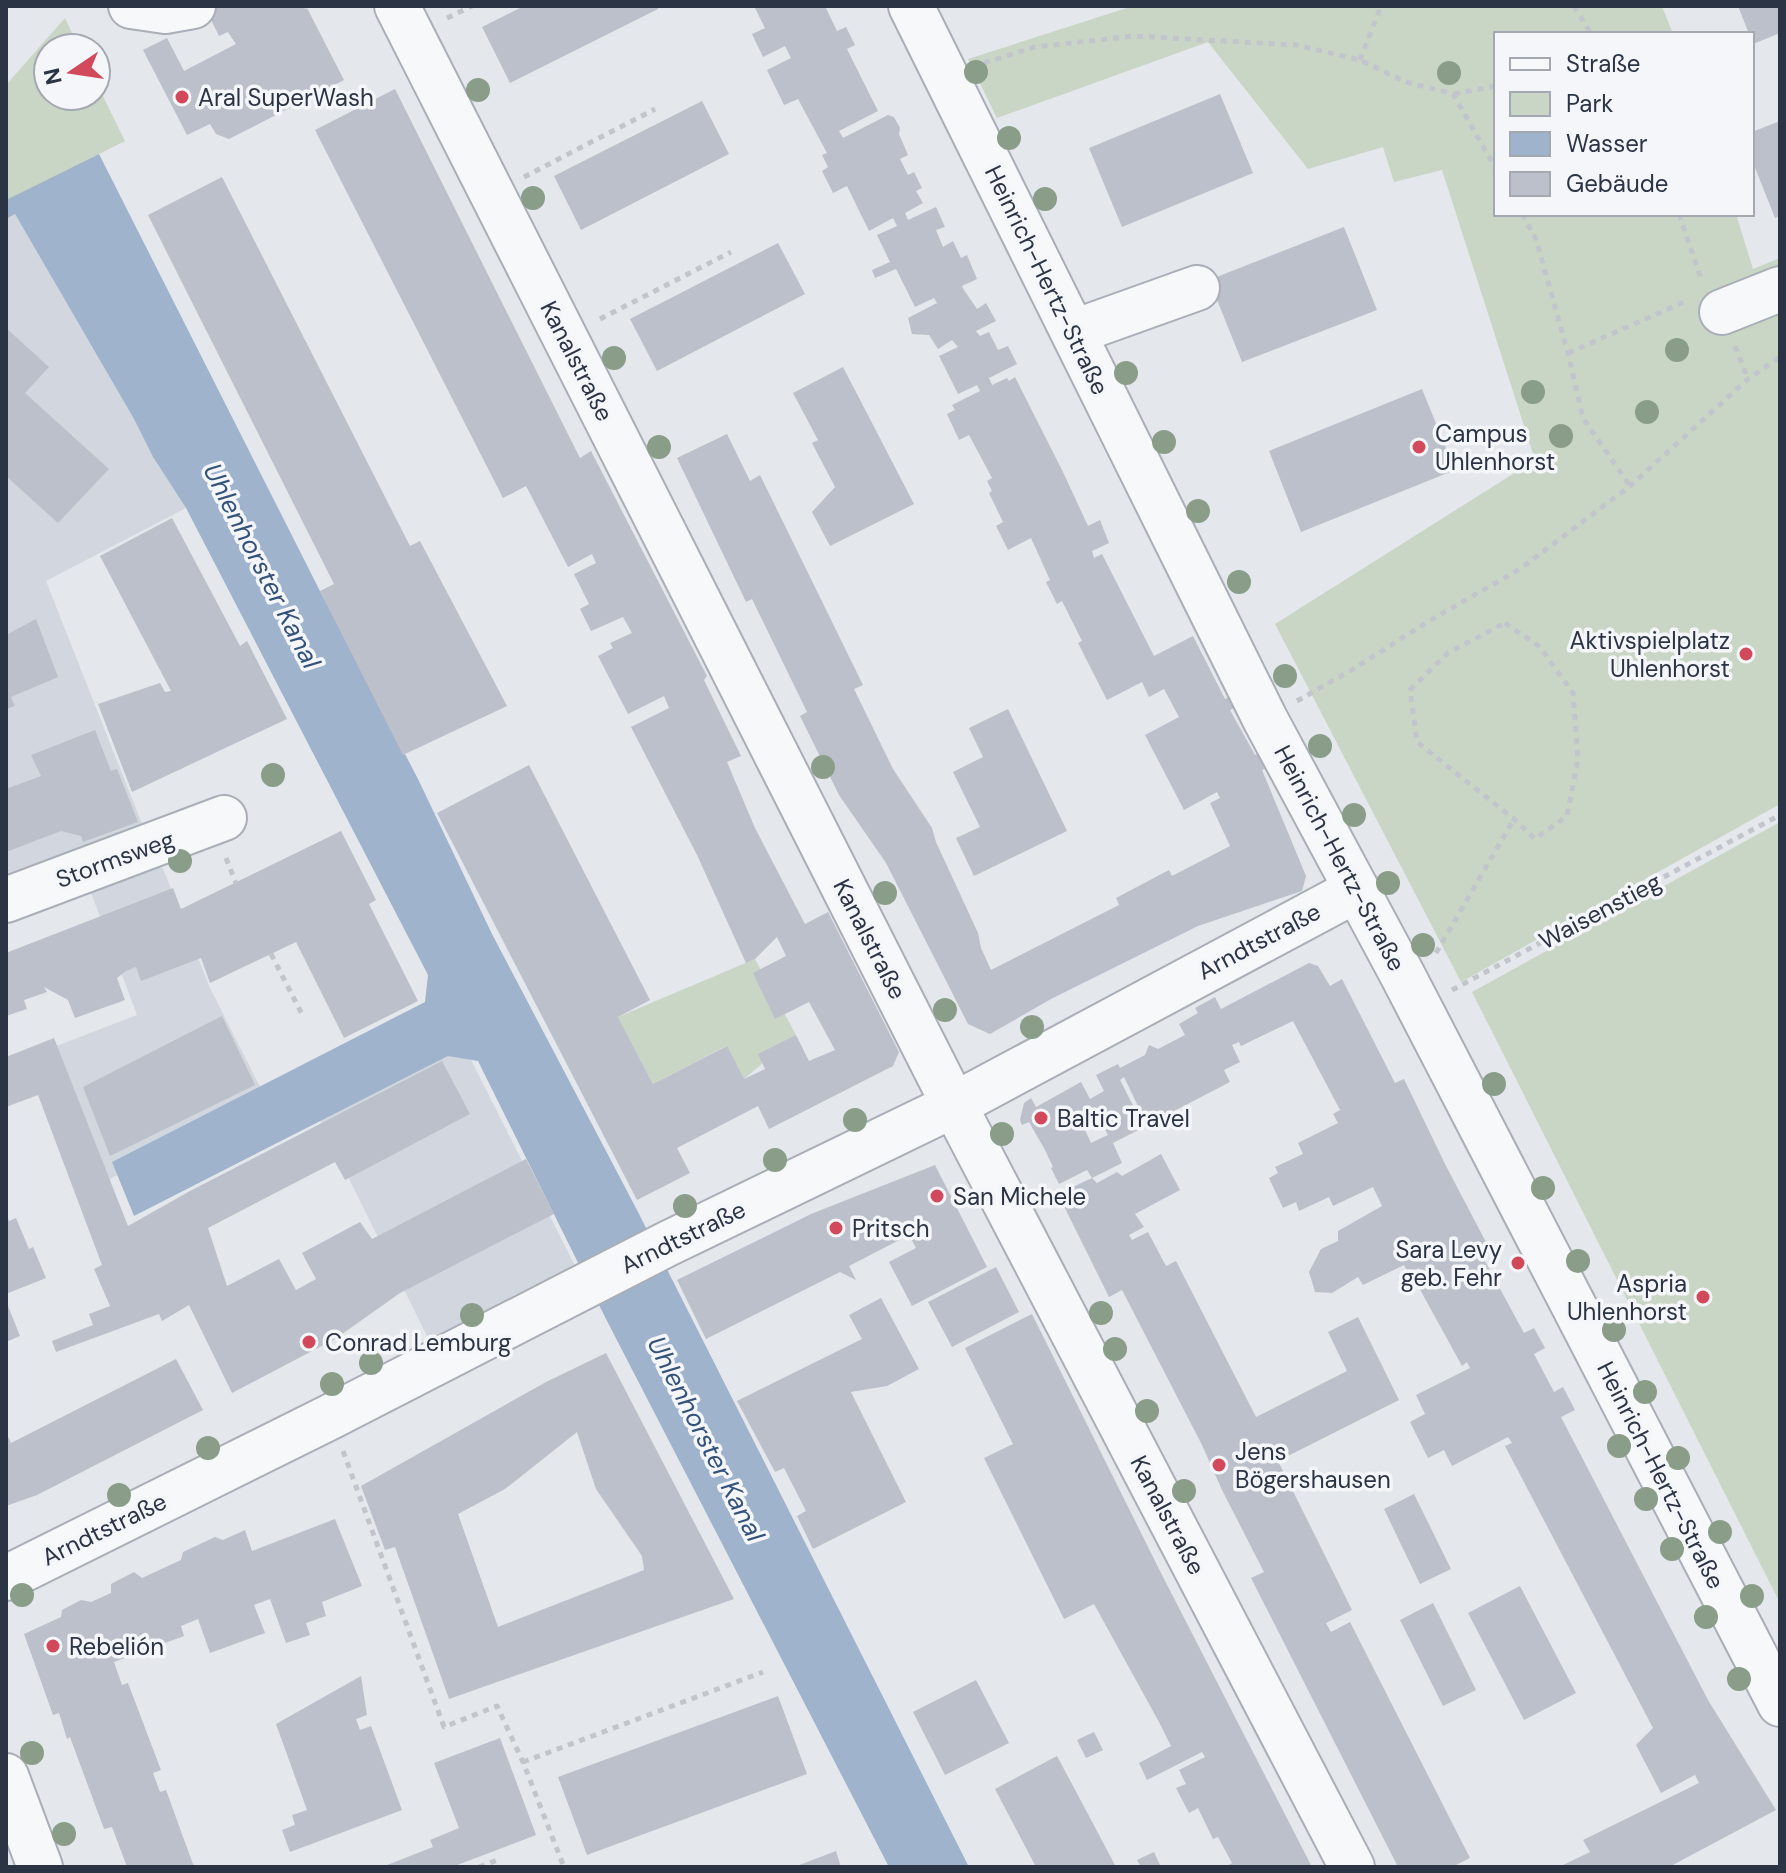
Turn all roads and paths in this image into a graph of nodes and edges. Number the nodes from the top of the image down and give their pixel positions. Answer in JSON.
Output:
{"nodes":[{"id":1,"x":131,"y":6,"type":"edge"},
{"id":2,"x":193,"y":6,"type":"edge"},
{"id":3,"x":397,"y":6,"type":"edge"},
{"id":4,"x":911,"y":6,"type":"edge"},
{"id":5,"x":1381,"y":6,"type":"edge"},
{"id":6,"x":1574,"y":6,"type":"edge"},
{"id":7,"x":1590,"y":32,"type":"edge"},
{"id":8,"x":1360,"y":60,"type":"junction"},
{"id":9,"x":946,"y":75,"type":"junction"},
{"id":10,"x":1494,"y":86,"type":"edge"},
{"id":11,"x":1453,"y":94,"type":"junction"},
{"id":12,"x":655,"y":109,"type":"dead end"},
{"id":13,"x":1494,"y":166,"type":"edge"},
{"id":14,"x":493,"y":193,"type":"junction"},
{"id":15,"x":1523,"y":216,"type":"edge"},
{"id":16,"x":731,"y":252,"type":"dead end"},
{"id":17,"x":1197,"y":288,"type":"dead end"},
{"id":18,"x":1780,"y":289,"type":"edge"},
{"id":19,"x":1707,"y":305,"type":"joint"},
{"id":20,"x":1074,"y":332,"type":"junction"},
{"id":21,"x":565,"y":337,"type":"junction"},
{"id":22,"x":1568,"y":353,"type":"junction"},
{"id":23,"x":1780,"y":357,"type":"edge"},
{"id":24,"x":1630,"y":486,"type":"junction"},
{"id":25,"x":1265,"y":719,"type":"junction"},
{"id":26,"x":1780,"y":815,"type":"edge"},
{"id":27,"x":224,"y":818,"type":"dead end"},
{"id":28,"x":1514,"y":819,"type":"junction"},
{"id":29,"x":1356,"y":890,"type":"junction"},
{"id":30,"x":6,"y":900,"type":"edge"},
{"id":31,"x":271,"y":954,"type":"dead end"},
{"id":32,"x":1416,"y":1001,"type":"junction"},
{"id":33,"x":304,"y":1018,"type":"dead end"},
{"id":34,"x":954,"y":1105,"type":"junction"},
{"id":35,"x":330,"y":1417,"type":"junction"},
{"id":36,"x":6,"y":1578,"type":"edge"},
{"id":37,"x":763,"y":1672,"type":"dead end"},
{"id":38,"x":1780,"y":1704,"type":"edge"},
{"id":39,"x":523,"y":1762,"type":"junction"},
{"id":40,"x":6,"y":1776,"type":"edge"},
{"id":41,"x":500,"y":1859,"type":"dead end"},
{"id":42,"x":40,"y":1867,"type":"edge"},
{"id":43,"x":479,"y":1867,"type":"edge"},
{"id":44,"x":564,"y":1867,"type":"edge"},
{"id":45,"x":1352,"y":1867,"type":"edge"}],
"edges":[{"from":1,"to":2,"type":"street"},
{"from":3,"to":14,"type":"street","name":"Kanalstraße"},
{"from":4,"to":9,"type":"street","name":"Heinrich-Hertz-Straße"},
{"from":5,"to":8,"type":"path"},
{"from":6,"to":7,"type":"path"},
{"from":8,"to":9,"type":"path"},
{"from":8,"to":11,"type":"path"},
{"from":9,"to":20,"type":"street","name":"Heinrich-Hertz-Straße"},
{"from":10,"to":11,"type":"path"},
{"from":11,"to":13,"type":"path"},
{"from":12,"to":14,"type":"path"},
{"from":14,"to":21,"type":"street","name":"Kanalstraße"},
{"from":15,"to":22,"type":"path"},
{"from":16,"to":21,"type":"path"},
{"from":17,"to":20,"type":"street"},
{"from":18,"to":19,"type":"street"},
{"from":19,"to":22,"type":"path"},
{"from":20,"to":25,"type":"street","name":"Heinrich-Hertz-Straße"},
{"from":21,"to":34,"type":"street","name":"Kanalstraße"},
{"from":22,"to":24,"type":"path"},
{"from":23,"to":24,"type":"path"},
{"from":24,"to":25,"type":"path"},
{"from":25,"to":29,"type":"street","name":"Heinrich-Hertz-Straße"},
{"from":26,"to":32,"type":"path","name":"Waisenstieg"},
{"from":27,"to":30,"type":"street","name":"Stormsweg"},
{"from":28,"to":28,"type":"path"},
{"from":28,"to":32,"type":"path"},
{"from":29,"to":32,"type":"street","name":"Heinrich-Hertz-Straße"},
{"from":29,"to":34,"type":"street","name":"Arndtstraße"},
{"from":31,"to":33,"type":"path"},
{"from":32,"to":38,"type":"street","name":"Heinrich-Hertz-Straße"},
{"from":34,"to":35,"type":"street","name":"Arndtstraße"},
{"from":34,"to":45,"type":"street","name":"Kanalstraße"},
{"from":35,"to":36,"type":"street","name":"Arndtstraße"},
{"from":35,"to":39,"type":"path"},
{"from":37,"to":39,"type":"path"},
{"from":39,"to":44,"type":"path"},
{"from":40,"to":42,"type":"street"},
{"from":41,"to":43,"type":"path"}]}
